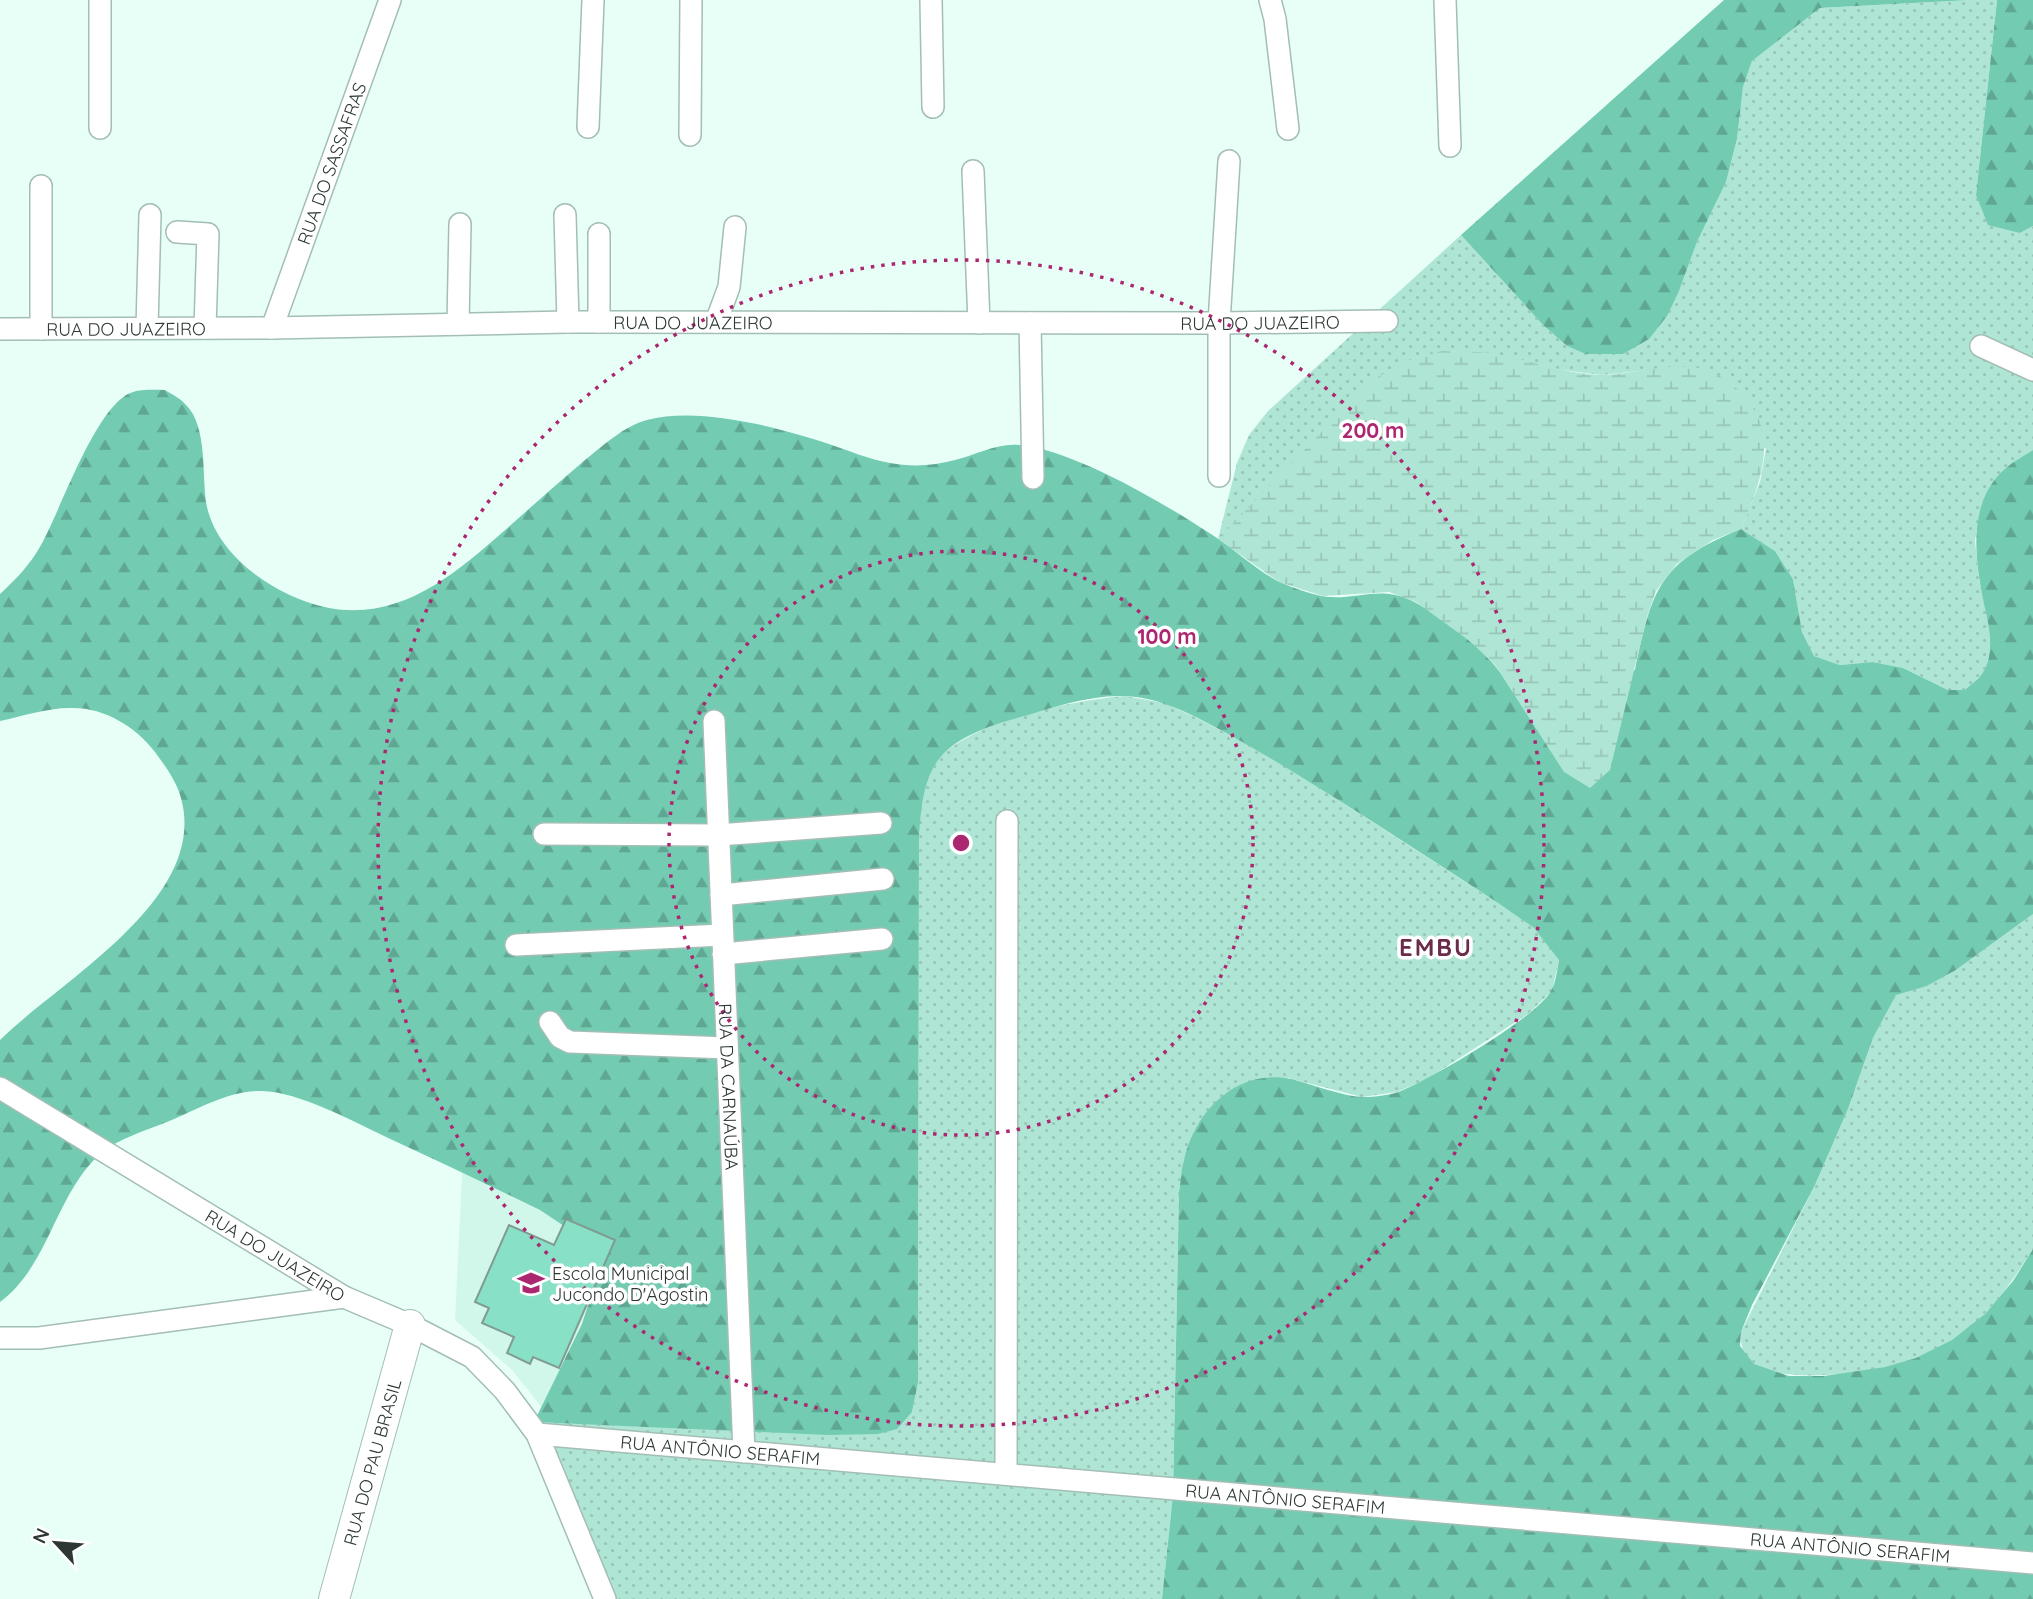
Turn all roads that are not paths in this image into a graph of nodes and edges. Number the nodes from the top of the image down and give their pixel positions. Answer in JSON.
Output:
{"nodes":[{"id":1,"x":100,"y":0,"type":"edge"},
{"id":2,"x":376,"y":0,"type":"edge"},
{"id":3,"x":390,"y":0,"type":"edge"},
{"id":4,"x":397,"y":0,"type":"edge"},
{"id":5,"x":593,"y":0,"type":"edge"},
{"id":6,"x":691,"y":0,"type":"edge"},
{"id":7,"x":930,"y":0,"type":"edge"},
{"id":8,"x":1270,"y":0,"type":"edge"},
{"id":9,"x":1445,"y":0,"type":"edge"},
{"id":10,"x":933,"y":107,"type":"dead end"},
{"id":11,"x":588,"y":127,"type":"dead end"},
{"id":12,"x":100,"y":128,"type":"dead end"},
{"id":13,"x":1288,"y":129,"type":"dead end"},
{"id":14,"x":690,"y":135,"type":"dead end"},
{"id":15,"x":1450,"y":146,"type":"dead end"},
{"id":16,"x":1229,"y":161,"type":"dead end"},
{"id":17,"x":973,"y":171,"type":"dead end"},
{"id":18,"x":41,"y":186,"type":"dead end"},
{"id":19,"x":150,"y":215,"type":"dead end"},
{"id":20,"x":565,"y":215,"type":"dead end"},
{"id":21,"x":460,"y":224,"type":"dead end"},
{"id":22,"x":735,"y":227,"type":"dead end"},
{"id":23,"x":177,"y":232,"type":"dead end"},
{"id":24,"x":599,"y":234,"type":"dead end"},
{"id":25,"x":1387,"y":321,"type":"dead end"},
{"id":26,"x":568,"y":322,"type":"junction"},
{"id":27,"x":599,"y":322,"type":"junction"},
{"id":28,"x":716,"y":322,"type":"junction"},
{"id":29,"x":979,"y":323,"type":"junction"},
{"id":30,"x":1030,"y":323,"type":"junction"},
{"id":31,"x":1219,"y":323,"type":"junction"},
{"id":32,"x":458,"y":324,"type":"junction"},
{"id":33,"x":147,"y":328,"type":"junction"},
{"id":34,"x":205,"y":328,"type":"junction"},
{"id":35,"x":272,"y":328,"type":"junction"},
{"id":36,"x":0,"y":329,"type":"edge"},
{"id":37,"x":41,"y":329,"type":"junction"},
{"id":38,"x":1981,"y":346,"type":"dead end"},
{"id":39,"x":2033,"y":370,"type":"edge"},
{"id":40,"x":1219,"y":476,"type":"dead end"},
{"id":41,"x":1033,"y":478,"type":"dead end"},
{"id":42,"x":714,"y":721,"type":"dead end"},
{"id":43,"x":1007,"y":821,"type":"dead end"},
{"id":44,"x":881,"y":823,"type":"dead end"},
{"id":45,"x":544,"y":834,"type":"dead end"},
{"id":46,"x":718,"y":835,"type":"junction"},
{"id":47,"x":883,"y":879,"type":"dead end"},
{"id":48,"x":721,"y":895,"type":"junction"},
{"id":49,"x":882,"y":939,"type":"dead end"},
{"id":50,"x":723,"y":944,"type":"junction"},
{"id":51,"x":516,"y":945,"type":"dead end"},
{"id":52,"x":550,"y":1022,"type":"dead end"},
{"id":53,"x":727,"y":1048,"type":"junction"},
{"id":54,"x":0,"y":1088,"type":"edge"},
{"id":55,"x":344,"y":1297,"type":"junction"},
{"id":56,"x":410,"y":1325,"type":"junction"},
{"id":57,"x":0,"y":1338,"type":"edge"},
{"id":58,"x":537,"y":1434,"type":"junction"},
{"id":59,"x":744,"y":1452,"type":"junction"},
{"id":60,"x":1006,"y":1474,"type":"junction"},
{"id":61,"x":2033,"y":1563,"type":"edge"},
{"id":62,"x":334,"y":1599,"type":"edge"},
{"id":63,"x":605,"y":1599,"type":"edge"}],
"edges":[{"from":1,"to":12,"type":"street"},
{"from":2,"to":3,"type":"street"},
{"from":3,"to":4,"type":"street"},
{"from":3,"to":35,"type":"street","name":"RUA DO SASSAFRAS"},
{"from":5,"to":11,"type":"street"},
{"from":6,"to":14,"type":"street"},
{"from":7,"to":10,"type":"street"},
{"from":8,"to":13,"type":"street"},
{"from":9,"to":15,"type":"street"},
{"from":16,"to":31,"type":"street"},
{"from":17,"to":29,"type":"street"},
{"from":18,"to":37,"type":"street"},
{"from":19,"to":33,"type":"street"},
{"from":20,"to":26,"type":"street"},
{"from":21,"to":32,"type":"street"},
{"from":22,"to":28,"type":"street"},
{"from":23,"to":34,"type":"street"},
{"from":24,"to":27,"type":"street"},
{"from":25,"to":31,"type":"street","name":"RUA DO JUAZEIRO"},
{"from":26,"to":27,"type":"street","name":"RUA DO JUAZEIRO"},
{"from":26,"to":32,"type":"street","name":"RUA DO JUAZEIRO"},
{"from":27,"to":28,"type":"street","name":"RUA DO JUAZEIRO"},
{"from":28,"to":29,"type":"street","name":"RUA DO JUAZEIRO"},
{"from":29,"to":30,"type":"street","name":"RUA DO JUAZEIRO"},
{"from":30,"to":31,"type":"street","name":"RUA DO JUAZEIRO"},
{"from":30,"to":41,"type":"street"},
{"from":31,"to":40,"type":"street"},
{"from":32,"to":35,"type":"street","name":"RUA DO JUAZEIRO"},
{"from":33,"to":34,"type":"street","name":"RUA DO JUAZEIRO"},
{"from":33,"to":37,"type":"street","name":"RUA DO JUAZEIRO"},
{"from":34,"to":35,"type":"street","name":"RUA DO JUAZEIRO"},
{"from":36,"to":37,"type":"street","name":"RUA DO JUAZEIRO"},
{"from":38,"to":39,"type":"street"},
{"from":42,"to":46,"type":"street","name":"RUA DA CARNAÚBA"},
{"from":43,"to":60,"type":"street"},
{"from":44,"to":46,"type":"street"},
{"from":45,"to":46,"type":"street"},
{"from":46,"to":48,"type":"street","name":"RUA DA CARNAÚBA"},
{"from":47,"to":48,"type":"street"},
{"from":48,"to":50,"type":"street","name":"RUA DA CARNAÚBA"},
{"from":49,"to":50,"type":"street"},
{"from":50,"to":51,"type":"street"},
{"from":50,"to":53,"type":"street","name":"RUA DA CARNAÚBA"},
{"from":52,"to":53,"type":"street"},
{"from":53,"to":59,"type":"street","name":"RUA DA CARNAÚBA"},
{"from":54,"to":55,"type":"street","name":"RUA DO JUAZEIRO"},
{"from":55,"to":56,"type":"street","name":"RUA DO JUAZEIRO"},
{"from":55,"to":57,"type":"street"},
{"from":56,"to":58,"type":"street","name":"RUA DO JUAZEIRO"},
{"from":56,"to":62,"type":"street","name":"RUA DO PAU BRASIL"},
{"from":58,"to":59,"type":"street","name":"RUA ANTÔNIO SERAFIM"},
{"from":58,"to":63,"type":"street","name":"RUA DO JUAZEIRO"},
{"from":59,"to":60,"type":"street","name":"RUA ANTÔNIO SERAFIM"},
{"from":60,"to":61,"type":"street","name":"RUA ANTÔNIO SERAFIM"}]}
